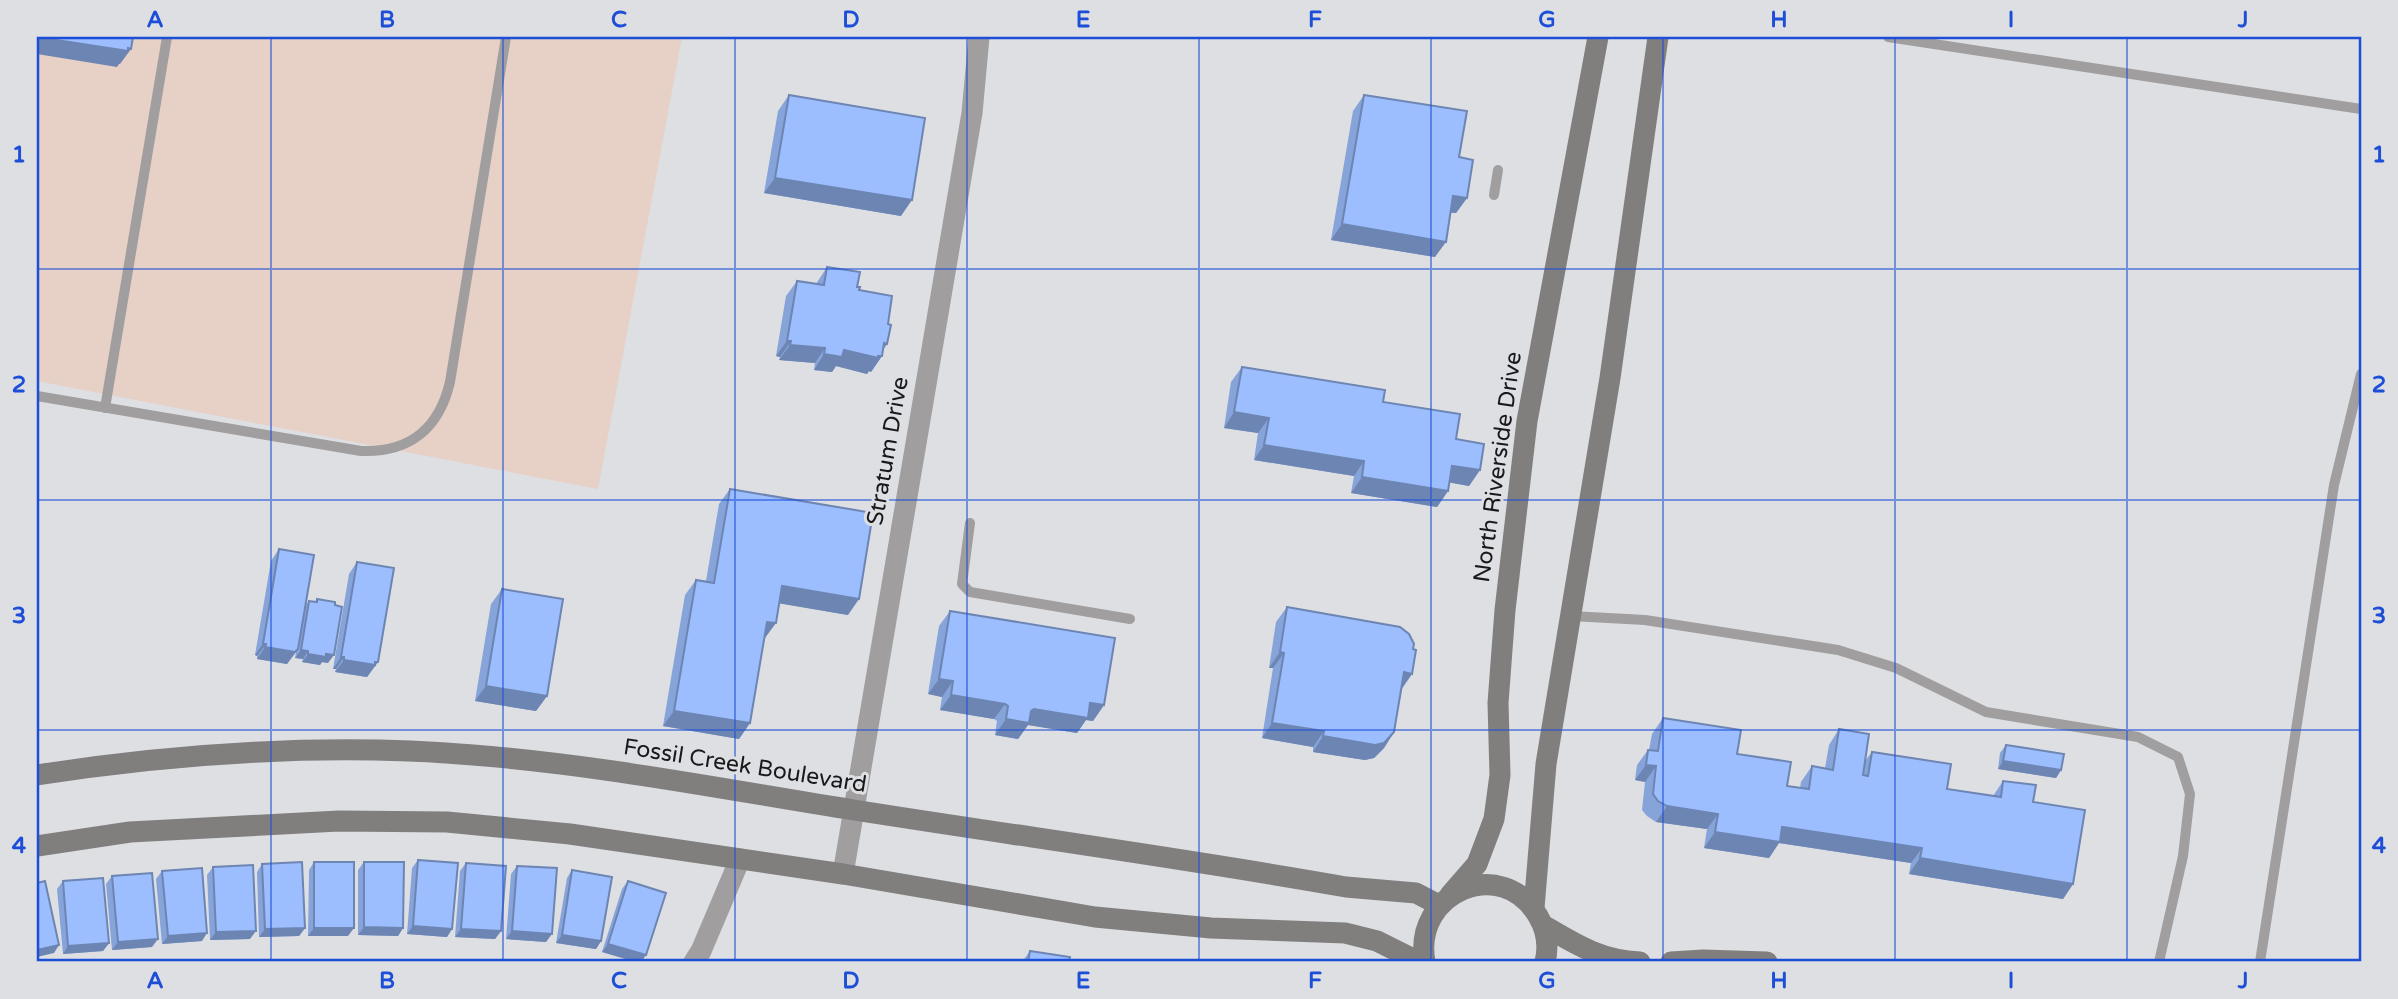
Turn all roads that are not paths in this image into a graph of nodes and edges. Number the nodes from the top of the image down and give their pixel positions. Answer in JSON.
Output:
{"nodes":[{"id":1,"x":167,"y":37,"type":"edge"},
{"id":2,"x":506,"y":37,"type":"edge"},
{"id":3,"x":979,"y":37,"type":"edge"},
{"id":4,"x":1598,"y":37,"type":"edge"},
{"id":5,"x":1658,"y":37,"type":"edge"},
{"id":6,"x":1888,"y":37,"type":"edge"},
{"id":7,"x":2361,"y":109,"type":"edge"},
{"id":8,"x":1499,"y":170,"type":"dead end"},
{"id":9,"x":1494,"y":195,"type":"dead end"},
{"id":10,"x":2361,"y":374,"type":"edge"},
{"id":11,"x":37,"y":396,"type":"edge"},
{"id":12,"x":105,"y":408,"type":"junction"},
{"id":13,"x":970,"y":523,"type":"dead end"},
{"id":14,"x":1571,"y":616,"type":"junction"},
{"id":15,"x":1130,"y":619,"type":"dead end"},
{"id":16,"x":37,"y":775,"type":"edge"},
{"id":17,"x":853,"y":810,"type":"junction"},
{"id":18,"x":37,"y":846,"type":"edge"},
{"id":19,"x":740,"y":859,"type":"junction"},
{"id":20,"x":843,"y":874,"type":"junction"},
{"id":21,"x":1444,"y":900,"type":"junction"},
{"id":22,"x":1539,"y":916,"type":"junction"},
{"id":23,"x":694,"y":962,"type":"edge"},
{"id":24,"x":1419,"y":962,"type":"edge"},
{"id":25,"x":1425,"y":962,"type":"edge"},
{"id":26,"x":1545,"y":962,"type":"edge"},
{"id":27,"x":1640,"y":962,"type":"edge"},
{"id":28,"x":1671,"y":962,"type":"edge"},
{"id":29,"x":1767,"y":962,"type":"edge"},
{"id":30,"x":2160,"y":962,"type":"edge"},
{"id":31,"x":2260,"y":962,"type":"edge"}],
"edges":[{"from":1,"to":12,"type":"lane"},
{"from":2,"to":12,"type":"lane"},
{"from":3,"to":17,"type":"street","name":"Stratum Drive"},
{"from":4,"to":21,"type":"main road","name":"North Riverside Drive"},
{"from":5,"to":14,"type":"main road"},
{"from":6,"to":7,"type":"lane"},
{"from":8,"to":9,"type":"lane"},
{"from":10,"to":31,"type":"lane"},
{"from":11,"to":12,"type":"lane"},
{"from":13,"to":15,"type":"lane"},
{"from":14,"to":22,"type":"main road"},
{"from":14,"to":30,"type":"lane"},
{"from":16,"to":17,"type":"main road","name":"Fossil Creek Boulevard"},
{"from":17,"to":20,"type":"street","name":"Stratum Drive"},
{"from":17,"to":21,"type":"main road","name":"Fossil Creek Boulevard"},
{"from":18,"to":19,"type":"main road"},
{"from":19,"to":20,"type":"main road"},
{"from":19,"to":23,"type":"street"},
{"from":20,"to":24,"type":"main road"},
{"from":21,"to":22,"type":"main road"},
{"from":21,"to":25,"type":"main road","name":"North Riverside Drive"},
{"from":22,"to":26,"type":"main road"},
{"from":22,"to":27,"type":"main road"},
{"from":28,"to":29,"type":"main road"}]}
